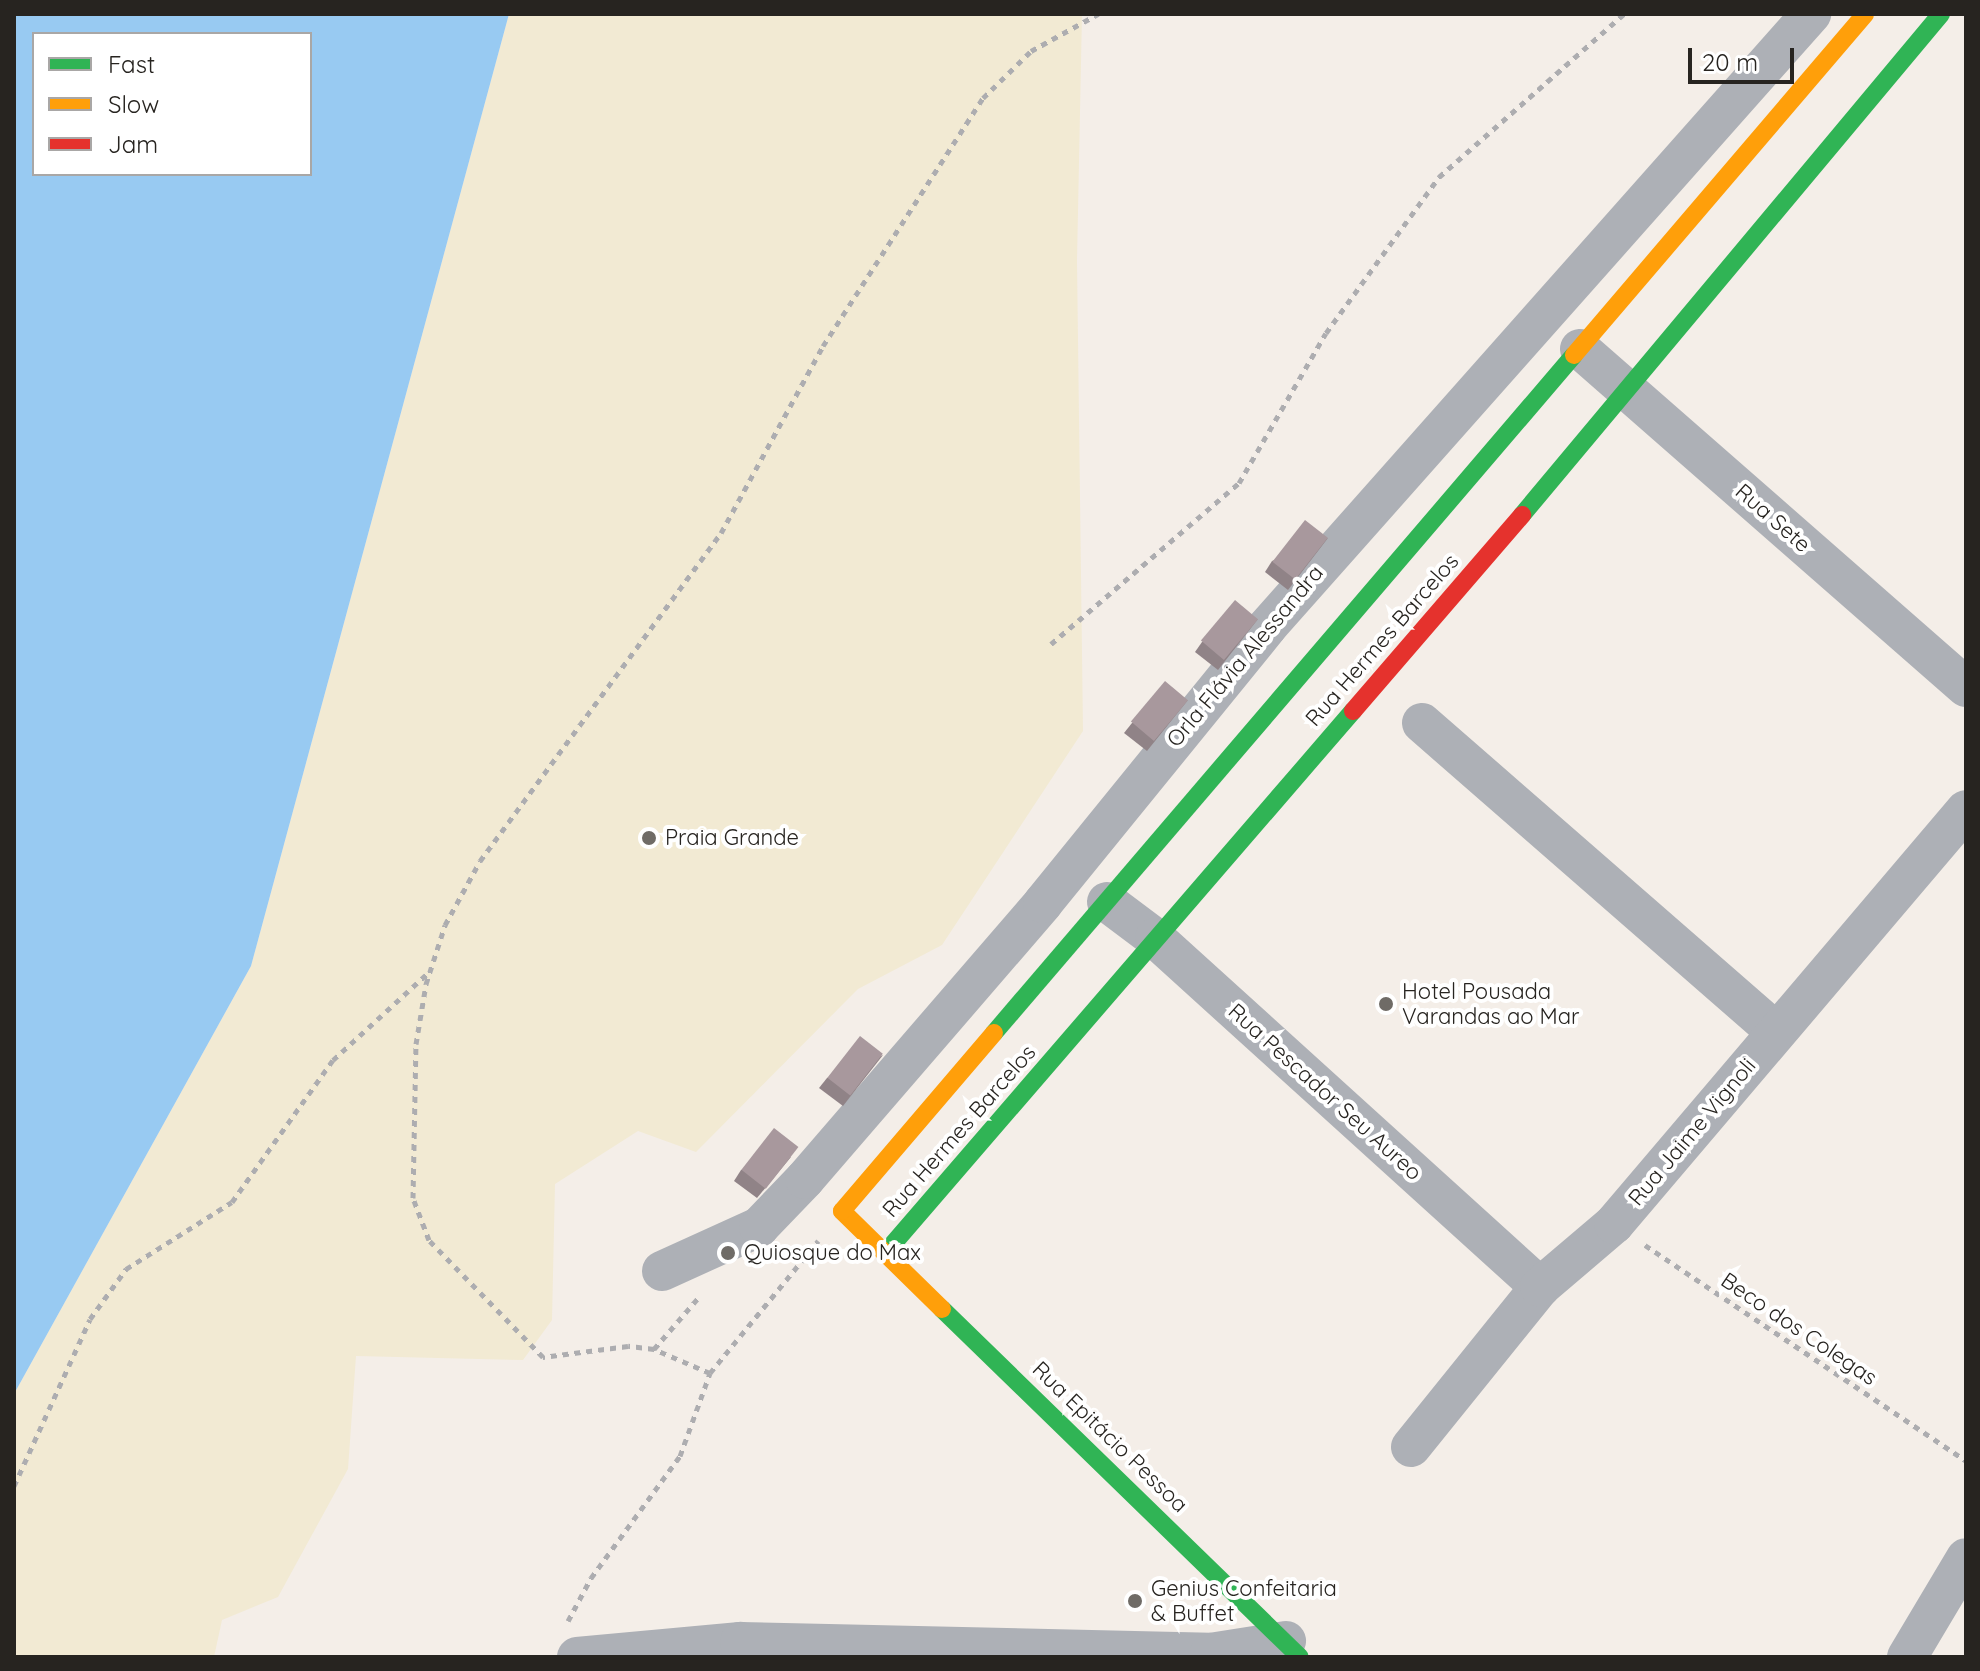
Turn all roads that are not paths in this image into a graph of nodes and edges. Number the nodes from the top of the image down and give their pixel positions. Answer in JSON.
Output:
{"nodes":[{"id":1,"x":1811,"y":14,"type":"edge"},
{"id":2,"x":1865,"y":14,"type":"edge"},
{"id":3,"x":1941,"y":14,"type":"edge"},
{"id":4,"x":1580,"y":349,"type":"junction"},
{"id":5,"x":1628,"y":392,"type":"junction"},
{"id":6,"x":1966,"y":687,"type":"edge"},
{"id":7,"x":1422,"y":723,"type":"dead end"},
{"id":8,"x":1966,"y":810,"type":"edge"},
{"id":9,"x":1107,"y":902,"type":"junction"},
{"id":10,"x":1155,"y":938,"type":"junction"},
{"id":11,"x":1776,"y":1032,"type":"junction"},
{"id":12,"x":886,"y":1252,"type":"junction"},
{"id":13,"x":662,"y":1271,"type":"dead end"},
{"id":14,"x":1540,"y":1287,"type":"junction"},
{"id":15,"x":1411,"y":1447,"type":"dead end"},
{"id":16,"x":1966,"y":1558,"type":"edge"},
{"id":17,"x":570,"y":1644,"type":"edge"},
{"id":18,"x":1293,"y":1649,"type":"edge"},
{"id":19,"x":1907,"y":1657,"type":"edge"}],
"edges":[{"from":1,"to":13,"type":"street","name":"Orla Flávia Alessandra"},
{"from":2,"to":4,"type":"street","name":"Rua Hermes Barcelos"},
{"from":3,"to":5,"type":"street","name":"Rua Hermes Barcelos"},
{"from":4,"to":5,"type":"street","name":"Rua Sete"},
{"from":4,"to":9,"type":"street","name":"Rua Hermes Barcelos"},
{"from":5,"to":6,"type":"street","name":"Rua Sete"},
{"from":5,"to":10,"type":"street","name":"Rua Hermes Barcelos"},
{"from":7,"to":11,"type":"street"},
{"from":8,"to":11,"type":"street","name":"Rua Jaime Vignoli"},
{"from":9,"to":10,"type":"street","name":"Rua Pescador Seu Aureo"},
{"from":9,"to":12,"type":"street","name":"Rua Hermes Barcelos"},
{"from":10,"to":12,"type":"street","name":"Rua Hermes Barcelos"},
{"from":10,"to":14,"type":"street","name":"Rua Pescador Seu Aureo"},
{"from":11,"to":14,"type":"street","name":"Rua Jaime Vignoli"},
{"from":12,"to":18,"type":"street","name":"Rua Epitácio Pessoa"},
{"from":14,"to":15,"type":"street","name":"Rua Jaime Vignoli"},
{"from":16,"to":19,"type":"street"},
{"from":17,"to":18,"type":"street"}]}
